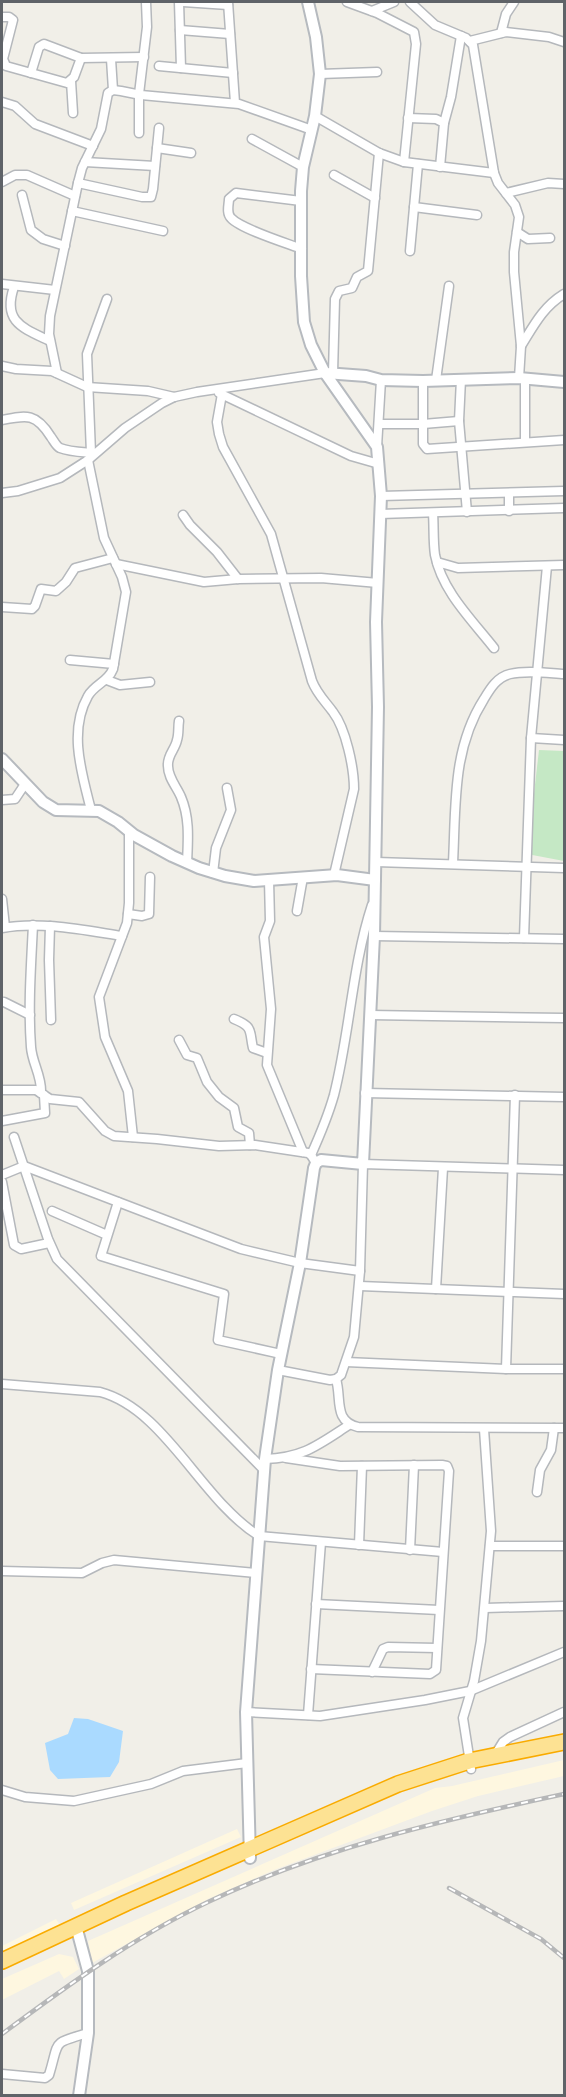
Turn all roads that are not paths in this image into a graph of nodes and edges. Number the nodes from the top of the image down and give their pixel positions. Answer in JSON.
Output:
{"nodes":[{"id":1,"x":146,"y":2,"type":"edge"},
{"id":2,"x":181,"y":2,"type":"edge"},
{"id":3,"x":308,"y":2,"type":"edge"},
{"id":4,"x":347,"y":2,"type":"edge"},
{"id":5,"x":394,"y":2,"type":"edge"},
{"id":6,"x":410,"y":2,"type":"edge"},
{"id":7,"x":514,"y":2,"type":"edge"},
{"id":8,"x":228,"y":3,"type":"edge"},
{"id":9,"x":372,"y":11,"type":"junction"},
{"id":10,"x":2,"y":17,"type":"edge"},
{"id":11,"x":180,"y":30,"type":"junction"},
{"id":12,"x":501,"y":33,"type":"junction"},
{"id":13,"x":230,"y":34,"type":"junction"},
{"id":14,"x":460,"y":36,"type":"junction"},
{"id":15,"x":470,"y":41,"type":"junction"},
{"id":16,"x":564,"y":42,"type":"edge"},
{"id":17,"x":144,"y":57,"type":"junction"},
{"id":18,"x":81,"y":58,"type":"junction"},
{"id":19,"x":111,"y":59,"type":"junction"},
{"id":20,"x":159,"y":66,"type":"dead end"},
{"id":21,"x":181,"y":68,"type":"junction"},
{"id":22,"x":377,"y":72,"type":"dead end"},
{"id":23,"x":32,"y":73,"type":"junction"},
{"id":24,"x":233,"y":73,"type":"junction"},
{"id":25,"x":320,"y":74,"type":"junction"},
{"id":26,"x":71,"y":81,"type":"junction"},
{"id":27,"x":113,"y":90,"type":"junction"},
{"id":28,"x":142,"y":95,"type":"junction"},
{"id":29,"x":2,"y":102,"type":"edge"},
{"id":30,"x":235,"y":103,"type":"junction"},
{"id":31,"x":73,"y":113,"type":"dead end"},
{"id":32,"x":315,"y":116,"type":"junction"},
{"id":33,"x":408,"y":118,"type":"junction"},
{"id":34,"x":444,"y":123,"type":"junction"},
{"id":35,"x":159,"y":128,"type":"dead end"},
{"id":36,"x":312,"y":130,"type":"junction"},
{"id":37,"x":139,"y":133,"type":"dead end"},
{"id":38,"x":252,"y":139,"type":"dead end"},
{"id":39,"x":93,"y":146,"type":"junction"},
{"id":40,"x":157,"y":148,"type":"junction"},
{"id":41,"x":191,"y":153,"type":"dead end"},
{"id":42,"x":379,"y":153,"type":"junction"},
{"id":43,"x":85,"y":162,"type":"junction"},
{"id":44,"x":404,"y":162,"type":"junction"},
{"id":45,"x":418,"y":164,"type":"junction"},
{"id":46,"x":155,"y":166,"type":"junction"},
{"id":47,"x":440,"y":166,"type":"junction"},
{"id":48,"x":303,"y":167,"type":"junction"},
{"id":49,"x":494,"y":173,"type":"junction"},
{"id":50,"x":2,"y":174,"type":"edge"},
{"id":51,"x":334,"y":176,"type":"dead end"},
{"id":52,"x":11,"y":178,"type":"junction"},
{"id":53,"x":2,"y":182,"type":"edge"},
{"id":54,"x":78,"y":183,"type":"junction"},
{"id":55,"x":564,"y":184,"type":"edge"},
{"id":56,"x":506,"y":193,"type":"junction"},
{"id":57,"x":22,"y":195,"type":"dead end"},
{"id":58,"x":75,"y":196,"type":"junction"},
{"id":59,"x":375,"y":198,"type":"junction"},
{"id":60,"x":301,"y":201,"type":"junction"},
{"id":61,"x":414,"y":207,"type":"junction"},
{"id":62,"x":72,"y":211,"type":"junction"},
{"id":63,"x":477,"y":215,"type":"dead end"},
{"id":64,"x":163,"y":231,"type":"dead end"},
{"id":65,"x":517,"y":232,"type":"junction"},
{"id":66,"x":550,"y":238,"type":"dead end"},
{"id":67,"x":64,"y":246,"type":"junction"},
{"id":68,"x":302,"y":249,"type":"junction"},
{"id":69,"x":410,"y":251,"type":"dead end"},
{"id":70,"x":2,"y":284,"type":"edge"},
{"id":71,"x":14,"y":286,"type":"junction"},
{"id":72,"x":448,"y":286,"type":"dead end"},
{"id":73,"x":55,"y":290,"type":"junction"},
{"id":74,"x":564,"y":294,"type":"edge"},
{"id":75,"x":107,"y":299,"type":"dead end"},
{"id":76,"x":50,"y":341,"type":"junction"},
{"id":77,"x":521,"y":346,"type":"junction"},
{"id":78,"x":2,"y":366,"type":"edge"},
{"id":79,"x":57,"y":373,"type":"junction"},
{"id":80,"x":329,"y":373,"type":"junction"},
{"id":81,"x":522,"y":379,"type":"junction"},
{"id":82,"x":381,"y":380,"type":"junction"},
{"id":83,"x":436,"y":380,"type":"junction"},
{"id":84,"x":462,"y":380,"type":"junction"},
{"id":85,"x":423,"y":381,"type":"junction"},
{"id":86,"x":564,"y":382,"type":"edge"},
{"id":87,"x":87,"y":387,"type":"junction"},
{"id":88,"x":213,"y":390,"type":"junction"},
{"id":89,"x":222,"y":394,"type":"junction"},
{"id":90,"x":174,"y":397,"type":"junction"},
{"id":91,"x":2,"y":420,"type":"edge"},
{"id":92,"x":459,"y":421,"type":"junction"},
{"id":93,"x":380,"y":424,"type":"junction"},
{"id":94,"x":423,"y":424,"type":"junction"},
{"id":95,"x":564,"y":440,"type":"edge"},
{"id":96,"x":525,"y":442,"type":"junction"},
{"id":97,"x":462,"y":446,"type":"junction"},
{"id":98,"x":377,"y":447,"type":"junction"},
{"id":99,"x":91,"y":455,"type":"junction"},
{"id":100,"x":379,"y":464,"type":"junction"},
{"id":101,"x":544,"y":491,"type":"junction"},
{"id":102,"x":564,"y":491,"type":"edge"},
{"id":103,"x":2,"y":493,"type":"edge"},
{"id":104,"x":508,"y":493,"type":"junction"},
{"id":105,"x":466,"y":494,"type":"junction"},
{"id":106,"x":381,"y":496,"type":"junction"},
{"id":107,"x":564,"y":507,"type":"edge"},
{"id":108,"x":545,"y":509,"type":"junction"},
{"id":109,"x":509,"y":511,"type":"junction"},
{"id":110,"x":467,"y":512,"type":"junction"},
{"id":111,"x":433,"y":513,"type":"junction"},
{"id":112,"x":380,"y":514,"type":"junction"},
{"id":113,"x":183,"y":515,"type":"dead end"},
{"id":114,"x":114,"y":561,"type":"junction"},
{"id":115,"x":437,"y":562,"type":"junction"},
{"id":116,"x":564,"y":565,"type":"edge"},
{"id":117,"x":547,"y":566,"type":"junction"},
{"id":118,"x":284,"y":578,"type":"junction"},
{"id":119,"x":238,"y":579,"type":"junction"},
{"id":120,"x":378,"y":583,"type":"junction"},
{"id":121,"x":2,"y":608,"type":"edge"},
{"id":122,"x":494,"y":648,"type":"dead end"},
{"id":123,"x":70,"y":660,"type":"dead end"},
{"id":124,"x":114,"y":664,"type":"junction"},
{"id":125,"x":536,"y":672,"type":"junction"},
{"id":126,"x":564,"y":674,"type":"edge"},
{"id":127,"x":107,"y":680,"type":"junction"},
{"id":128,"x":150,"y":682,"type":"dead end"},
{"id":129,"x":178,"y":721,"type":"dead end"},
{"id":130,"x":531,"y":738,"type":"junction"},
{"id":131,"x":564,"y":740,"type":"edge"},
{"id":132,"x":2,"y":759,"type":"edge"},
{"id":133,"x":25,"y":784,"type":"junction"},
{"id":134,"x":227,"y":788,"type":"dead end"},
{"id":135,"x":2,"y":800,"type":"edge"},
{"id":136,"x":92,"y":810,"type":"junction"},
{"id":137,"x":129,"y":832,"type":"junction"},
{"id":138,"x":376,"y":862,"type":"junction"},
{"id":139,"x":187,"y":863,"type":"junction"},
{"id":140,"x":453,"y":863,"type":"junction"},
{"id":141,"x":527,"y":866,"type":"junction"},
{"id":142,"x":564,"y":868,"type":"edge"},
{"id":143,"x":213,"y":873,"type":"junction"},
{"id":144,"x":334,"y":875,"type":"junction"},
{"id":145,"x":150,"y":877,"type":"dead end"},
{"id":146,"x":303,"y":877,"type":"junction"},
{"id":147,"x":269,"y":880,"type":"junction"},
{"id":148,"x":375,"y":880,"type":"junction"},
{"id":149,"x":2,"y":899,"type":"edge"},
{"id":150,"x":375,"y":899,"type":"junction"},
{"id":151,"x":297,"y":911,"type":"dead end"},
{"id":152,"x":128,"y":914,"type":"junction"},
{"id":153,"x":33,"y":925,"type":"junction"},
{"id":154,"x":50,"y":926,"type":"junction"},
{"id":155,"x":3,"y":928,"type":"edge"},
{"id":156,"x":122,"y":936,"type":"junction"},
{"id":157,"x":374,"y":936,"type":"junction"},
{"id":158,"x":524,"y":938,"type":"junction"},
{"id":159,"x":564,"y":939,"type":"edge"},
{"id":160,"x":4,"y":1002,"type":"dead end"},
{"id":161,"x":30,"y":1015,"type":"junction"},
{"id":162,"x":370,"y":1015,"type":"junction"},
{"id":163,"x":564,"y":1018,"type":"edge"},
{"id":164,"x":234,"y":1019,"type":"dead end"},
{"id":165,"x":51,"y":1020,"type":"dead end"},
{"id":166,"x":178,"y":1040,"type":"dead end"},
{"id":167,"x":267,"y":1053,"type":"junction"},
{"id":168,"x":2,"y":1090,"type":"edge"},
{"id":169,"x":365,"y":1093,"type":"junction"},
{"id":170,"x":42,"y":1094,"type":"junction"},
{"id":171,"x":515,"y":1095,"type":"junction"},
{"id":172,"x":564,"y":1097,"type":"edge"},
{"id":173,"x":2,"y":1121,"type":"edge"},
{"id":174,"x":14,"y":1137,"type":"dead end"},
{"id":175,"x":133,"y":1137,"type":"junction"},
{"id":176,"x":250,"y":1145,"type":"junction"},
{"id":177,"x":310,"y":1157,"type":"junction"},
{"id":178,"x":363,"y":1164,"type":"junction"},
{"id":179,"x":24,"y":1166,"type":"junction"},
{"id":180,"x":443,"y":1168,"type":"junction"},
{"id":181,"x":513,"y":1168,"type":"junction"},
{"id":182,"x":564,"y":1170,"type":"edge"},
{"id":183,"x":2,"y":1175,"type":"edge"},
{"id":184,"x":2,"y":1188,"type":"edge"},
{"id":185,"x":118,"y":1202,"type":"junction"},
{"id":186,"x":52,"y":1211,"type":"dead end"},
{"id":187,"x":5,"y":1223,"type":"edge"},
{"id":188,"x":107,"y":1235,"type":"junction"},
{"id":189,"x":49,"y":1243,"type":"junction"},
{"id":190,"x":300,"y":1263,"type":"junction"},
{"id":191,"x":360,"y":1272,"type":"junction"},
{"id":192,"x":360,"y":1286,"type":"junction"},
{"id":193,"x":436,"y":1289,"type":"junction"},
{"id":194,"x":508,"y":1291,"type":"junction"},
{"id":195,"x":564,"y":1294,"type":"edge"},
{"id":196,"x":281,"y":1354,"type":"junction"},
{"id":197,"x":346,"y":1362,"type":"junction"},
{"id":198,"x":506,"y":1369,"type":"junction"},
{"id":199,"x":564,"y":1369,"type":"edge"},
{"id":200,"x":278,"y":1370,"type":"junction"},
{"id":201,"x":336,"y":1379,"type":"junction"},
{"id":202,"x":2,"y":1384,"type":"edge"},
{"id":203,"x":349,"y":1425,"type":"junction"},
{"id":204,"x":554,"y":1428,"type":"junction"},
{"id":205,"x":564,"y":1428,"type":"edge"},
{"id":206,"x":484,"y":1429,"type":"junction"},
{"id":207,"x":265,"y":1458,"type":"junction"},
{"id":208,"x":286,"y":1458,"type":"junction"},
{"id":209,"x":414,"y":1465,"type":"junction"},
{"id":210,"x":362,"y":1466,"type":"junction"},
{"id":211,"x":264,"y":1470,"type":"junction"},
{"id":212,"x":537,"y":1492,"type":"dead end"},
{"id":213,"x":259,"y":1536,"type":"junction"},
{"id":214,"x":321,"y":1542,"type":"junction"},
{"id":215,"x":359,"y":1545,"type":"junction"},
{"id":216,"x":490,"y":1546,"type":"junction"},
{"id":217,"x":564,"y":1546,"type":"edge"},
{"id":218,"x":410,"y":1550,"type":"junction"},
{"id":219,"x":443,"y":1552,"type":"junction"},
{"id":220,"x":2,"y":1571,"type":"edge"},
{"id":221,"x":256,"y":1573,"type":"junction"},
{"id":222,"x":316,"y":1604,"type":"junction"},
{"id":223,"x":564,"y":1606,"type":"edge"},
{"id":224,"x":485,"y":1608,"type":"junction"},
{"id":225,"x":439,"y":1610,"type":"junction"},
{"id":226,"x":437,"y":1648,"type":"junction"},
{"id":227,"x":564,"y":1652,"type":"edge"},
{"id":228,"x":311,"y":1669,"type":"junction"},
{"id":229,"x":372,"y":1672,"type":"junction"},
{"id":230,"x":470,"y":1691,"type":"junction"},
{"id":231,"x":246,"y":1712,"type":"junction"},
{"id":232,"x":564,"y":1712,"type":"edge"},
{"id":233,"x":308,"y":1715,"type":"junction"},
{"id":234,"x":564,"y":1742,"type":"edge"},
{"id":235,"x":564,"y":1751,"type":"edge"},
{"id":236,"x":495,"y":1755,"type":"junction"},
{"id":237,"x":247,"y":1763,"type":"junction"},
{"id":238,"x":470,"y":1765,"type":"junction"},
{"id":239,"x":2,"y":1790,"type":"edge"},
{"id":240,"x":250,"y":1853,"type":"junction"},
{"id":241,"x":77,"y":1930,"type":"junction"},
{"id":242,"x":2,"y":1961,"type":"edge"},
{"id":243,"x":2,"y":1970,"type":"edge"},
{"id":244,"x":88,"y":2033,"type":"junction"},
{"id":245,"x":2,"y":2074,"type":"edge"},
{"id":246,"x":79,"y":2096,"type":"edge"}],
"edges":[{"from":1,"to":17,"type":"street"},
{"from":2,"to":8,"type":"street"},
{"from":2,"to":11,"type":"street"},
{"from":3,"to":25,"type":"street"},
{"from":4,"to":9,"type":"street"},
{"from":5,"to":9,"type":"street"},
{"from":6,"to":14,"type":"street"},
{"from":7,"to":12,"type":"street"},
{"from":8,"to":13,"type":"street"},
{"from":9,"to":33,"type":"street"},
{"from":10,"to":23,"type":"street"},
{"from":11,"to":13,"type":"street"},
{"from":11,"to":21,"type":"street"},
{"from":12,"to":15,"type":"street"},
{"from":12,"to":16,"type":"street"},
{"from":13,"to":24,"type":"street"},
{"from":14,"to":15,"type":"street"},
{"from":14,"to":34,"type":"street"},
{"from":15,"to":49,"type":"street"},
{"from":17,"to":19,"type":"street"},
{"from":17,"to":28,"type":"street"},
{"from":18,"to":19,"type":"street"},
{"from":18,"to":23,"type":"street"},
{"from":18,"to":26,"type":"street"},
{"from":19,"to":27,"type":"street"},
{"from":20,"to":21,"type":"street"},
{"from":21,"to":24,"type":"street"},
{"from":22,"to":25,"type":"street"},
{"from":23,"to":26,"type":"street"},
{"from":24,"to":30,"type":"street"},
{"from":25,"to":32,"type":"street"},
{"from":26,"to":31,"type":"street"},
{"from":27,"to":28,"type":"street"},
{"from":27,"to":39,"type":"street"},
{"from":28,"to":30,"type":"street"},
{"from":28,"to":37,"type":"street"},
{"from":29,"to":39,"type":"street"},
{"from":30,"to":36,"type":"street"},
{"from":32,"to":36,"type":"street"},
{"from":32,"to":42,"type":"street"},
{"from":33,"to":34,"type":"street"},
{"from":33,"to":44,"type":"street"},
{"from":34,"to":47,"type":"street"},
{"from":35,"to":40,"type":"street"},
{"from":36,"to":48,"type":"street"},
{"from":38,"to":48,"type":"street"},
{"from":39,"to":43,"type":"street"},
{"from":40,"to":41,"type":"street"},
{"from":40,"to":46,"type":"street"},
{"from":42,"to":44,"type":"street"},
{"from":42,"to":59,"type":"street"},
{"from":43,"to":46,"type":"street"},
{"from":43,"to":54,"type":"street"},
{"from":44,"to":45,"type":"street"},
{"from":45,"to":47,"type":"street"},
{"from":45,"to":61,"type":"street"},
{"from":46,"to":54,"type":"street"},
{"from":47,"to":49,"type":"street"},
{"from":48,"to":60,"type":"street"},
{"from":49,"to":56,"type":"street"},
{"from":50,"to":52,"type":"street"},
{"from":51,"to":59,"type":"street"},
{"from":52,"to":53,"type":"street"},
{"from":52,"to":58,"type":"street"},
{"from":54,"to":58,"type":"street"},
{"from":55,"to":56,"type":"street"},
{"from":56,"to":65,"type":"street"},
{"from":57,"to":67,"type":"street"},
{"from":58,"to":62,"type":"street"},
{"from":59,"to":80,"type":"street"},
{"from":60,"to":68,"type":"street"},
{"from":60,"to":68,"type":"street"},
{"from":61,"to":63,"type":"street"},
{"from":61,"to":69,"type":"street"},
{"from":62,"to":64,"type":"street"},
{"from":62,"to":67,"type":"street"},
{"from":65,"to":66,"type":"street"},
{"from":65,"to":77,"type":"street"},
{"from":67,"to":73,"type":"street"},
{"from":68,"to":80,"type":"street"},
{"from":70,"to":71,"type":"street"},
{"from":71,"to":73,"type":"street"},
{"from":71,"to":76,"type":"street"},
{"from":72,"to":83,"type":"street"},
{"from":73,"to":76,"type":"street"},
{"from":74,"to":77,"type":"street"},
{"from":75,"to":87,"type":"street"},
{"from":76,"to":79,"type":"street"},
{"from":77,"to":81,"type":"street"},
{"from":78,"to":79,"type":"street"},
{"from":79,"to":87,"type":"street"},
{"from":80,"to":82,"type":"street"},
{"from":80,"to":88,"type":"street"},
{"from":80,"to":98,"type":"street"},
{"from":81,"to":84,"type":"street"},
{"from":81,"to":86,"type":"street"},
{"from":81,"to":96,"type":"street"},
{"from":82,"to":85,"type":"street"},
{"from":82,"to":93,"type":"street"},
{"from":83,"to":84,"type":"street"},
{"from":83,"to":85,"type":"street"},
{"from":84,"to":92,"type":"street"},
{"from":85,"to":94,"type":"street"},
{"from":87,"to":90,"type":"street"},
{"from":87,"to":99,"type":"street"},
{"from":88,"to":89,"type":"street"},
{"from":88,"to":90,"type":"street"},
{"from":89,"to":100,"type":"street"},
{"from":89,"to":118,"type":"street"},
{"from":90,"to":99,"type":"street"},
{"from":91,"to":99,"type":"street"},
{"from":92,"to":94,"type":"street"},
{"from":92,"to":97,"type":"street"},
{"from":93,"to":94,"type":"street"},
{"from":93,"to":98,"type":"street"},
{"from":94,"to":97,"type":"street"},
{"from":95,"to":96,"type":"street"},
{"from":96,"to":97,"type":"street"},
{"from":97,"to":105,"type":"street"},
{"from":98,"to":100,"type":"street"},
{"from":99,"to":103,"type":"street"},
{"from":99,"to":114,"type":"street"},
{"from":100,"to":106,"type":"street"},
{"from":101,"to":102,"type":"street"},
{"from":101,"to":104,"type":"street"},
{"from":101,"to":108,"type":"street"},
{"from":104,"to":105,"type":"street"},
{"from":104,"to":109,"type":"street"},
{"from":105,"to":106,"type":"street"},
{"from":105,"to":110,"type":"street"},
{"from":106,"to":112,"type":"street"},
{"from":107,"to":108,"type":"street"},
{"from":108,"to":109,"type":"street"},
{"from":109,"to":110,"type":"street"},
{"from":110,"to":111,"type":"street"},
{"from":111,"to":112,"type":"street"},
{"from":111,"to":115,"type":"street"},
{"from":112,"to":120,"type":"street"},
{"from":113,"to":119,"type":"street"},
{"from":114,"to":119,"type":"street"},
{"from":114,"to":121,"type":"street"},
{"from":114,"to":124,"type":"street"},
{"from":115,"to":117,"type":"street"},
{"from":115,"to":122,"type":"street"},
{"from":116,"to":117,"type":"street"},
{"from":117,"to":125,"type":"street"},
{"from":118,"to":119,"type":"street"},
{"from":118,"to":120,"type":"street"},
{"from":118,"to":144,"type":"street"},
{"from":120,"to":138,"type":"street"},
{"from":123,"to":124,"type":"street"},
{"from":124,"to":127,"type":"street"},
{"from":125,"to":126,"type":"street"},
{"from":125,"to":130,"type":"street"},
{"from":125,"to":140,"type":"street"},
{"from":127,"to":128,"type":"street"},
{"from":127,"to":136,"type":"street"},
{"from":129,"to":139,"type":"street"},
{"from":130,"to":131,"type":"street"},
{"from":130,"to":141,"type":"street"},
{"from":132,"to":133,"type":"street"},
{"from":133,"to":135,"type":"street"},
{"from":133,"to":136,"type":"street"},
{"from":134,"to":143,"type":"street"},
{"from":136,"to":137,"type":"street"},
{"from":137,"to":139,"type":"street"},
{"from":137,"to":152,"type":"street"},
{"from":138,"to":140,"type":"street"},
{"from":138,"to":148,"type":"street"},
{"from":139,"to":143,"type":"street"},
{"from":140,"to":141,"type":"street"},
{"from":141,"to":142,"type":"street"},
{"from":141,"to":158,"type":"street"},
{"from":143,"to":147,"type":"street"},
{"from":144,"to":146,"type":"street"},
{"from":144,"to":148,"type":"street"},
{"from":145,"to":152,"type":"street"},
{"from":146,"to":147,"type":"street"},
{"from":146,"to":151,"type":"street"},
{"from":147,"to":167,"type":"street"},
{"from":148,"to":150,"type":"street"},
{"from":149,"to":155,"type":"street"},
{"from":150,"to":157,"type":"street"},
{"from":150,"to":177,"type":"street"},
{"from":152,"to":156,"type":"street"},
{"from":153,"to":154,"type":"street"},
{"from":153,"to":155,"type":"street"},
{"from":153,"to":161,"type":"street"},
{"from":154,"to":156,"type":"street"},
{"from":154,"to":165,"type":"street"},
{"from":156,"to":175,"type":"street"},
{"from":157,"to":158,"type":"street"},
{"from":157,"to":162,"type":"street"},
{"from":158,"to":159,"type":"street"},
{"from":160,"to":161,"type":"street"},
{"from":161,"to":170,"type":"street"},
{"from":162,"to":163,"type":"street"},
{"from":162,"to":169,"type":"street"},
{"from":164,"to":167,"type":"street"},
{"from":166,"to":176,"type":"street"},
{"from":167,"to":177,"type":"street"},
{"from":168,"to":170,"type":"street"},
{"from":169,"to":171,"type":"street"},
{"from":169,"to":178,"type":"street"},
{"from":170,"to":173,"type":"street"},
{"from":170,"to":175,"type":"street"},
{"from":171,"to":172,"type":"street"},
{"from":171,"to":181,"type":"street"},
{"from":174,"to":179,"type":"street"},
{"from":175,"to":176,"type":"street"},
{"from":176,"to":177,"type":"street"},
{"from":177,"to":178,"type":"street"},
{"from":177,"to":190,"type":"street"},
{"from":178,"to":180,"type":"street"},
{"from":178,"to":191,"type":"street"},
{"from":179,"to":183,"type":"street"},
{"from":179,"to":185,"type":"street"},
{"from":179,"to":189,"type":"street"},
{"from":180,"to":181,"type":"street"},
{"from":180,"to":193,"type":"street"},
{"from":181,"to":182,"type":"street"},
{"from":181,"to":194,"type":"street"},
{"from":184,"to":187,"type":"street"},
{"from":185,"to":188,"type":"street"},
{"from":185,"to":190,"type":"street"},
{"from":186,"to":188,"type":"street"},
{"from":187,"to":189,"type":"street"},
{"from":188,"to":196,"type":"street"},
{"from":189,"to":211,"type":"street"},
{"from":190,"to":191,"type":"street"},
{"from":190,"to":196,"type":"street"},
{"from":191,"to":192,"type":"street"},
{"from":192,"to":193,"type":"street"},
{"from":192,"to":197,"type":"street"},
{"from":193,"to":194,"type":"street"},
{"from":194,"to":195,"type":"street"},
{"from":194,"to":198,"type":"street"},
{"from":196,"to":200,"type":"street"},
{"from":197,"to":198,"type":"street"},
{"from":197,"to":201,"type":"street"},
{"from":198,"to":199,"type":"street"},
{"from":200,"to":201,"type":"street"},
{"from":200,"to":207,"type":"street"},
{"from":201,"to":203,"type":"street"},
{"from":202,"to":213,"type":"street"},
{"from":203,"to":206,"type":"street"},
{"from":203,"to":208,"type":"street"},
{"from":204,"to":205,"type":"street"},
{"from":204,"to":206,"type":"street"},
{"from":204,"to":212,"type":"street"},
{"from":206,"to":216,"type":"street"},
{"from":207,"to":208,"type":"street"},
{"from":207,"to":211,"type":"street"},
{"from":208,"to":210,"type":"street"},
{"from":209,"to":210,"type":"street"},
{"from":209,"to":218,"type":"street"},
{"from":209,"to":219,"type":"street"},
{"from":210,"to":215,"type":"street"},
{"from":211,"to":213,"type":"street"},
{"from":213,"to":214,"type":"street"},
{"from":213,"to":221,"type":"street"},
{"from":214,"to":215,"type":"street"},
{"from":214,"to":222,"type":"street"},
{"from":215,"to":218,"type":"street"},
{"from":216,"to":217,"type":"street"},
{"from":216,"to":224,"type":"street"},
{"from":218,"to":219,"type":"street"},
{"from":219,"to":225,"type":"street"},
{"from":220,"to":221,"type":"street"},
{"from":221,"to":231,"type":"street"},
{"from":222,"to":225,"type":"street"},
{"from":222,"to":228,"type":"street"},
{"from":223,"to":224,"type":"street"},
{"from":224,"to":230,"type":"street"},
{"from":225,"to":226,"type":"street"},
{"from":226,"to":229,"type":"street"},
{"from":226,"to":229,"type":"street"},
{"from":227,"to":230,"type":"street"},
{"from":228,"to":229,"type":"street"},
{"from":228,"to":233,"type":"street"},
{"from":230,"to":233,"type":"street"},
{"from":230,"to":238,"type":"street"},
{"from":231,"to":233,"type":"street"},
{"from":231,"to":237,"type":"street"},
{"from":232,"to":236,"type":"street"},
{"from":234,"to":236,"type":"highway"},
{"from":235,"to":238,"type":"highway"},
{"from":236,"to":238,"type":"highway"},
{"from":237,"to":239,"type":"street"},
{"from":237,"to":240,"type":"street"},
{"from":238,"to":240,"type":"highway"},
{"from":240,"to":241,"type":"highway"},
{"from":241,"to":242,"type":"highway"},
{"from":241,"to":243,"type":"highway"},
{"from":241,"to":244,"type":"street"},
{"from":244,"to":245,"type":"street"},
{"from":244,"to":246,"type":"street"}]}
